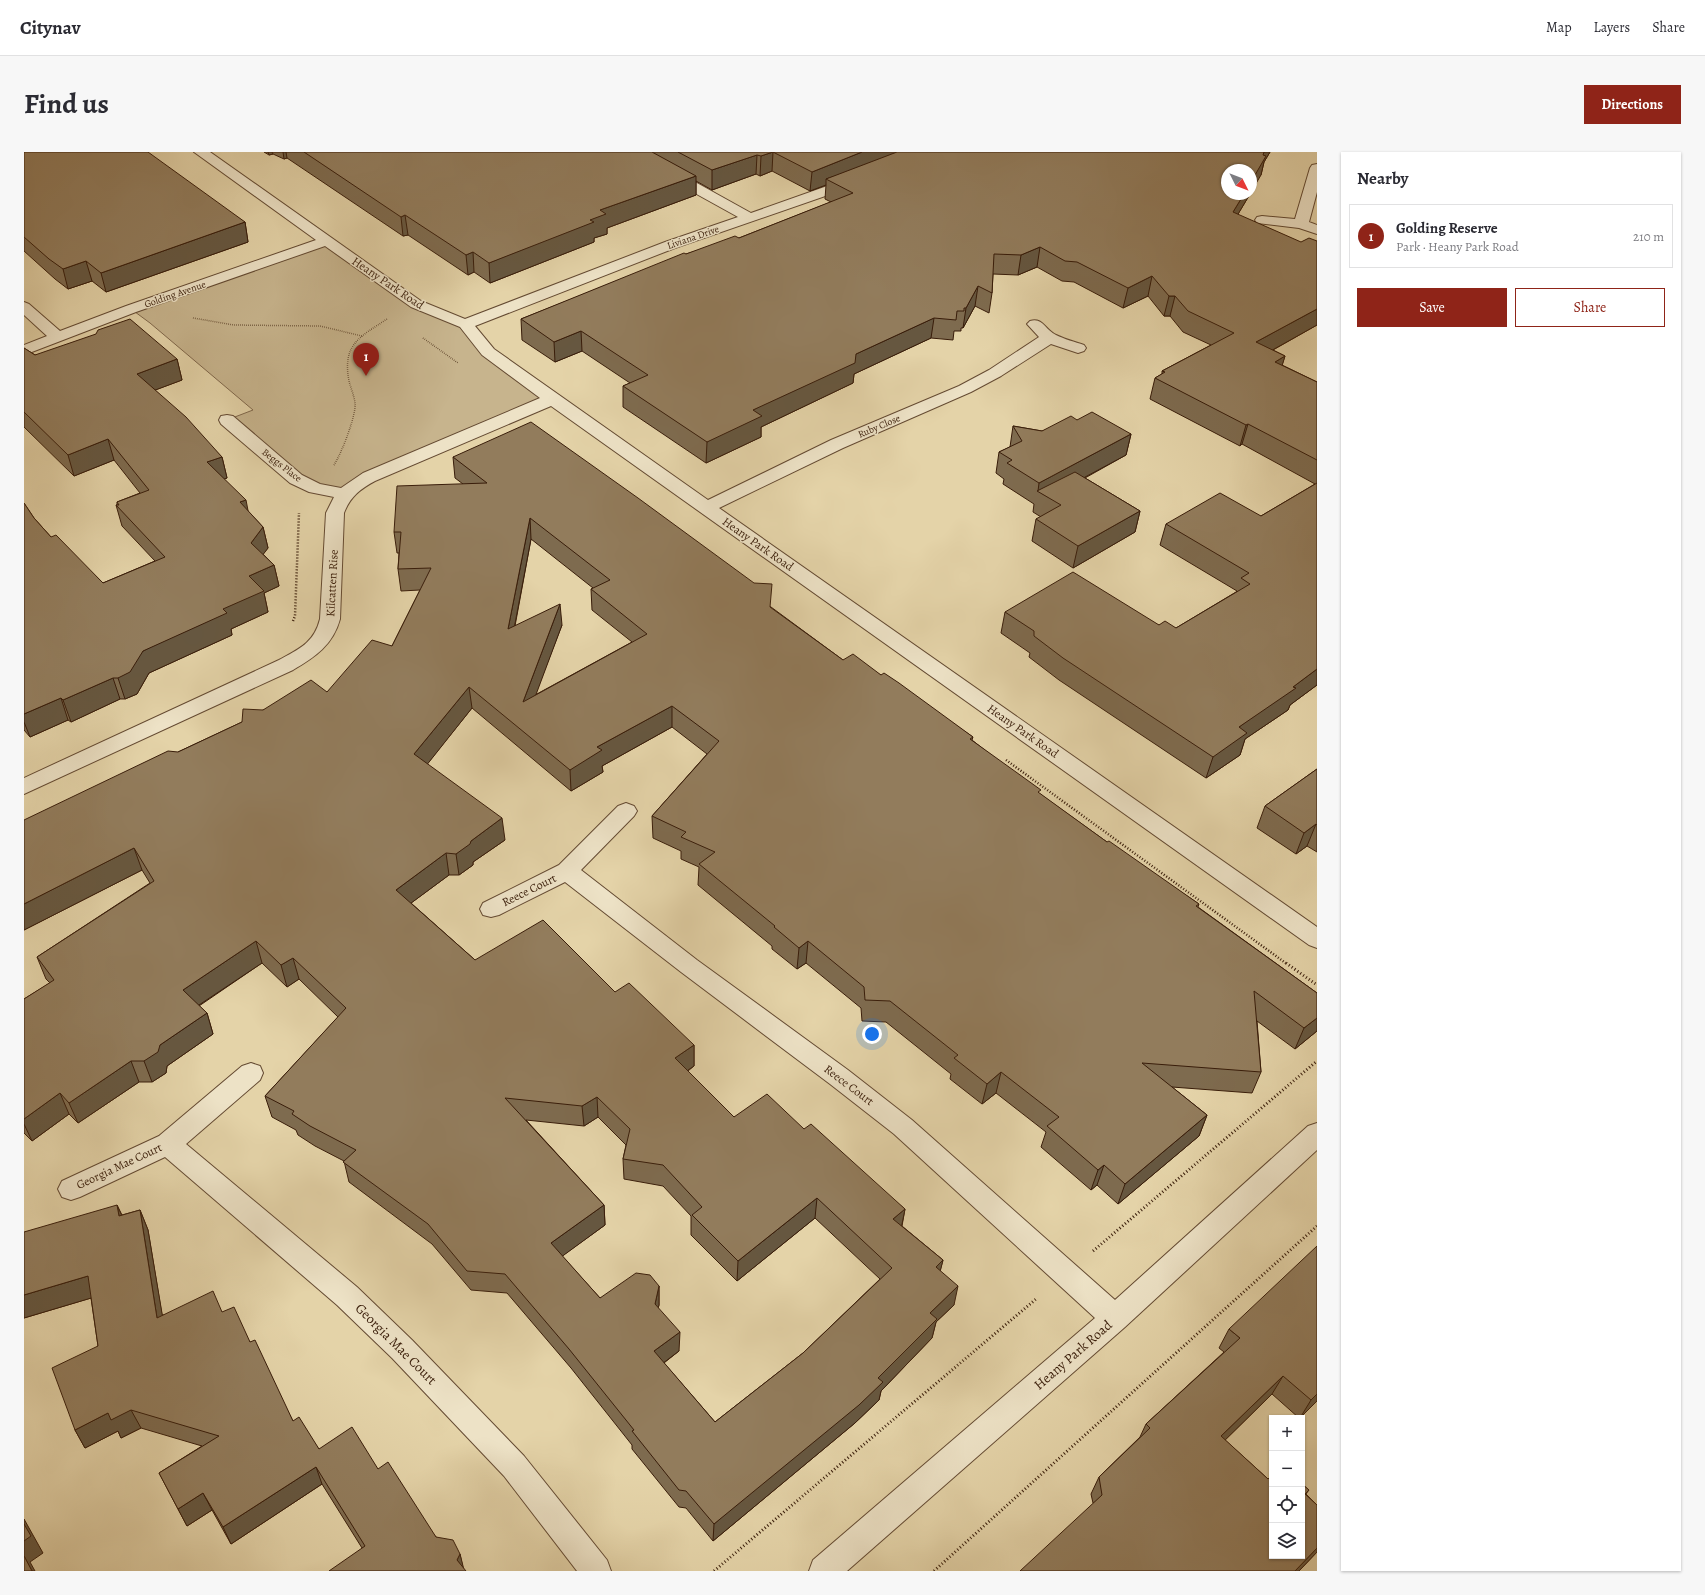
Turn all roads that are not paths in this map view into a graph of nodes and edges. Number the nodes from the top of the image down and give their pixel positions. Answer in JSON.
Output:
{"nodes":[{"id":1,"x":201,"y":152,"type":"edge"},
{"id":2,"x":631,"y":152,"type":"edge"},
{"id":3,"x":1317,"y":168,"type":"edge"},
{"id":4,"x":864,"y":177,"type":"edge"},
{"id":5,"x":750,"y":218,"type":"junction"},
{"id":6,"x":1262,"y":220,"type":"dead end"},
{"id":7,"x":1301,"y":224,"type":"junction"},
{"id":8,"x":1317,"y":230,"type":"edge"},
{"id":9,"x":327,"y":241,"type":"junction"},
{"id":10,"x":24,"y":307,"type":"edge"},
{"id":11,"x":465,"y":324,"type":"junction"},
{"id":12,"x":1035,"y":324,"type":"dead end"},
{"id":13,"x":57,"y":336,"type":"junction"},
{"id":14,"x":1049,"y":338,"type":"junction"},
{"id":15,"x":1078,"y":348,"type":"dead end"},
{"id":16,"x":24,"y":350,"type":"edge"},
{"id":17,"x":552,"y":400,"type":"junction"},
{"id":18,"x":227,"y":420,"type":"dead end"},
{"id":19,"x":344,"y":494,"type":"junction"},
{"id":20,"x":706,"y":508,"type":"junction"},
{"id":21,"x":24,"y":787,"type":"edge"},
{"id":22,"x":626,"y":811,"type":"dead end"},
{"id":23,"x":567,"y":871,"type":"junction"},
{"id":24,"x":490,"y":909,"type":"dead end"},
{"id":25,"x":1317,"y":939,"type":"edge"},
{"id":26,"x":251,"y":1073,"type":"dead end"},
{"id":27,"x":1316,"y":1137,"type":"edge"},
{"id":28,"x":168,"y":1144,"type":"junction"},
{"id":29,"x":71,"y":1189,"type":"dead end"},
{"id":30,"x":1115,"y":1318,"type":"junction"},
{"id":31,"x":596,"y":1571,"type":"edge"},
{"id":32,"x":824,"y":1571,"type":"edge"}],
"edges":[{"from":1,"to":9,"type":"street","name":"Heany Park Road"},
{"from":2,"to":5,"type":"street"},
{"from":3,"to":7,"type":"street"},
{"from":4,"to":5,"type":"street","name":"Liviana Drive"},
{"from":5,"to":11,"type":"street","name":"Liviana Drive"},
{"from":6,"to":7,"type":"street"},
{"from":7,"to":8,"type":"street"},
{"from":9,"to":11,"type":"street","name":"Heany Park Road"},
{"from":9,"to":13,"type":"street","name":"Golding Avenue"},
{"from":10,"to":13,"type":"street"},
{"from":11,"to":17,"type":"street","name":"Heany Park Road"},
{"from":12,"to":14,"type":"street"},
{"from":13,"to":16,"type":"street","name":"Golding Avenue"},
{"from":14,"to":15,"type":"street"},
{"from":14,"to":20,"type":"street","name":"Ruby Close"},
{"from":17,"to":19,"type":"street","name":"Kilcatten Rise"},
{"from":17,"to":20,"type":"street","name":"Heany Park Road"},
{"from":18,"to":19,"type":"street","name":"Beggs Place"},
{"from":19,"to":21,"type":"street","name":"Kilcatten Rise"},
{"from":20,"to":25,"type":"street","name":"Heany Park Road"},
{"from":22,"to":23,"type":"street","name":"Reece Court"},
{"from":23,"to":24,"type":"street","name":"Reece Court"},
{"from":23,"to":30,"type":"street","name":"Reece Court"},
{"from":26,"to":28,"type":"street","name":"Georgia Mae Court"},
{"from":27,"to":30,"type":"street","name":"Heany Park Road"},
{"from":28,"to":29,"type":"street","name":"Georgia Mae Court"},
{"from":28,"to":31,"type":"street","name":"Georgia Mae Court"},
{"from":30,"to":32,"type":"street","name":"Heany Park Road"}]}
